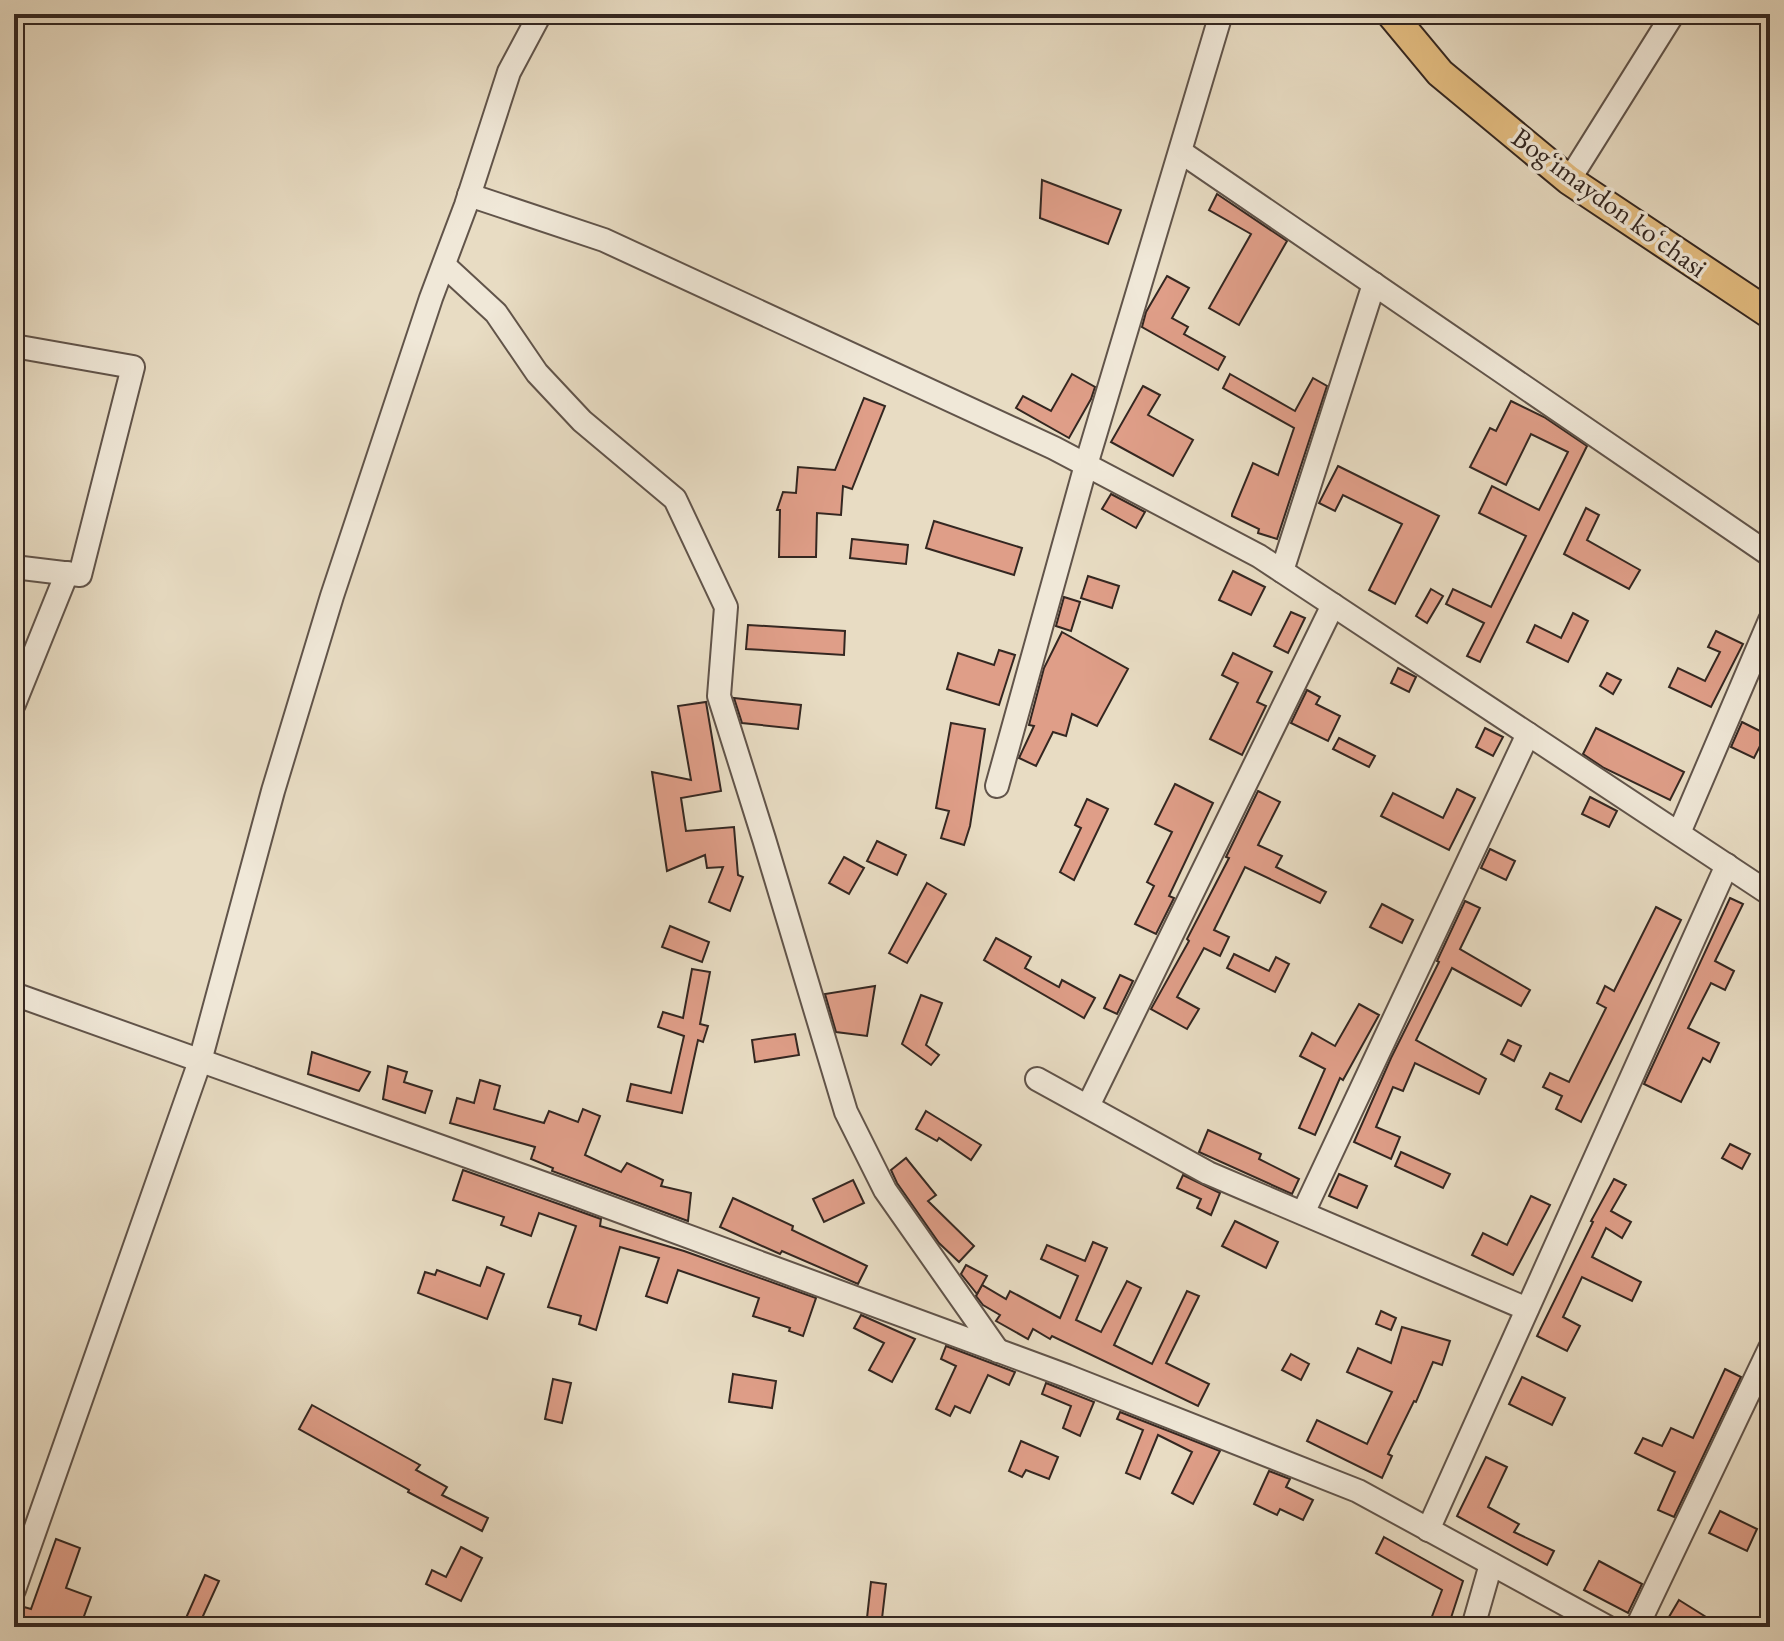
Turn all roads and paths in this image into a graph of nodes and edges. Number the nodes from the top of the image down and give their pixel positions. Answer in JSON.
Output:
{"nodes":[{"id":1,"x":540,"y":14,"type":"edge"},
{"id":2,"x":1221,"y":14,"type":"edge"},
{"id":3,"x":1391,"y":14,"type":"edge"},
{"id":4,"x":1673,"y":14,"type":"edge"},
{"id":5,"x":1181,"y":152,"type":"junction"},
{"id":6,"x":1569,"y":180,"type":"junction"},
{"id":7,"x":469,"y":195,"type":"junction"},
{"id":8,"x":444,"y":265,"type":"junction"},
{"id":9,"x":1374,"y":284,"type":"junction"},
{"id":10,"x":1770,"y":314,"type":"edge"},
{"id":11,"x":14,"y":346,"type":"edge"},
{"id":12,"x":1086,"y":465,"type":"junction"},
{"id":13,"x":1770,"y":555,"type":"edge"},
{"id":14,"x":14,"y":567,"type":"edge"},
{"id":15,"x":1282,"y":571,"type":"junction"},
{"id":16,"x":67,"y":573,"type":"junction"},
{"id":17,"x":1333,"y":605,"type":"junction"},
{"id":18,"x":1770,"y":620,"type":"edge"},
{"id":19,"x":14,"y":704,"type":"edge"},
{"id":20,"x":1528,"y":734,"type":"junction"},
{"id":21,"x":997,"y":786,"type":"dead end"},
{"id":22,"x":1679,"y":833,"type":"junction"},
{"id":23,"x":1727,"y":865,"type":"junction"},
{"id":24,"x":1770,"y":894,"type":"edge"},
{"id":25,"x":14,"y":994,"type":"edge"},
{"id":26,"x":200,"y":1061,"type":"junction"},
{"id":27,"x":1037,"y":1079,"type":"dead end"},
{"id":28,"x":1088,"y":1106,"type":"junction"},
{"id":29,"x":1303,"y":1213,"type":"junction"},
{"id":30,"x":1527,"y":1309,"type":"junction"},
{"id":31,"x":1770,"y":1348,"type":"edge"},
{"id":32,"x":998,"y":1351,"type":"junction"},
{"id":33,"x":1428,"y":1530,"type":"junction"},
{"id":34,"x":1491,"y":1564,"type":"junction"},
{"id":35,"x":14,"y":1590,"type":"edge"},
{"id":36,"x":1473,"y":1627,"type":"edge"},
{"id":37,"x":1607,"y":1627,"type":"edge"},
{"id":38,"x":1637,"y":1627,"type":"edge"}],
"edges":[{"from":1,"to":7,"type":"street"},
{"from":2,"to":5,"type":"street"},
{"from":3,"to":6,"type":"main road","name":"Bogʻimaydon koʻchasi"},
{"from":4,"to":6,"type":"street"},
{"from":5,"to":9,"type":"street"},
{"from":5,"to":12,"type":"street"},
{"from":6,"to":10,"type":"main road","name":"Bogʻimaydon koʻchasi"},
{"from":7,"to":8,"type":"street"},
{"from":7,"to":12,"type":"street"},
{"from":8,"to":26,"type":"street"},
{"from":8,"to":32,"type":"street"},
{"from":9,"to":13,"type":"street"},
{"from":9,"to":15,"type":"street"},
{"from":11,"to":16,"type":"street"},
{"from":12,"to":15,"type":"street"},
{"from":12,"to":21,"type":"street"},
{"from":14,"to":16,"type":"street"},
{"from":15,"to":17,"type":"street"},
{"from":16,"to":19,"type":"street"},
{"from":17,"to":20,"type":"street"},
{"from":17,"to":28,"type":"street"},
{"from":18,"to":22,"type":"street"},
{"from":20,"to":22,"type":"street"},
{"from":20,"to":29,"type":"street"},
{"from":22,"to":23,"type":"street"},
{"from":23,"to":24,"type":"street"},
{"from":23,"to":30,"type":"street"},
{"from":25,"to":26,"type":"street"},
{"from":26,"to":32,"type":"street"},
{"from":26,"to":35,"type":"street"},
{"from":27,"to":28,"type":"street"},
{"from":28,"to":29,"type":"street"},
{"from":29,"to":30,"type":"street"},
{"from":30,"to":33,"type":"street"},
{"from":31,"to":38,"type":"street"},
{"from":32,"to":33,"type":"street"},
{"from":33,"to":34,"type":"street"},
{"from":34,"to":36,"type":"street"},
{"from":34,"to":37,"type":"street"}]}
